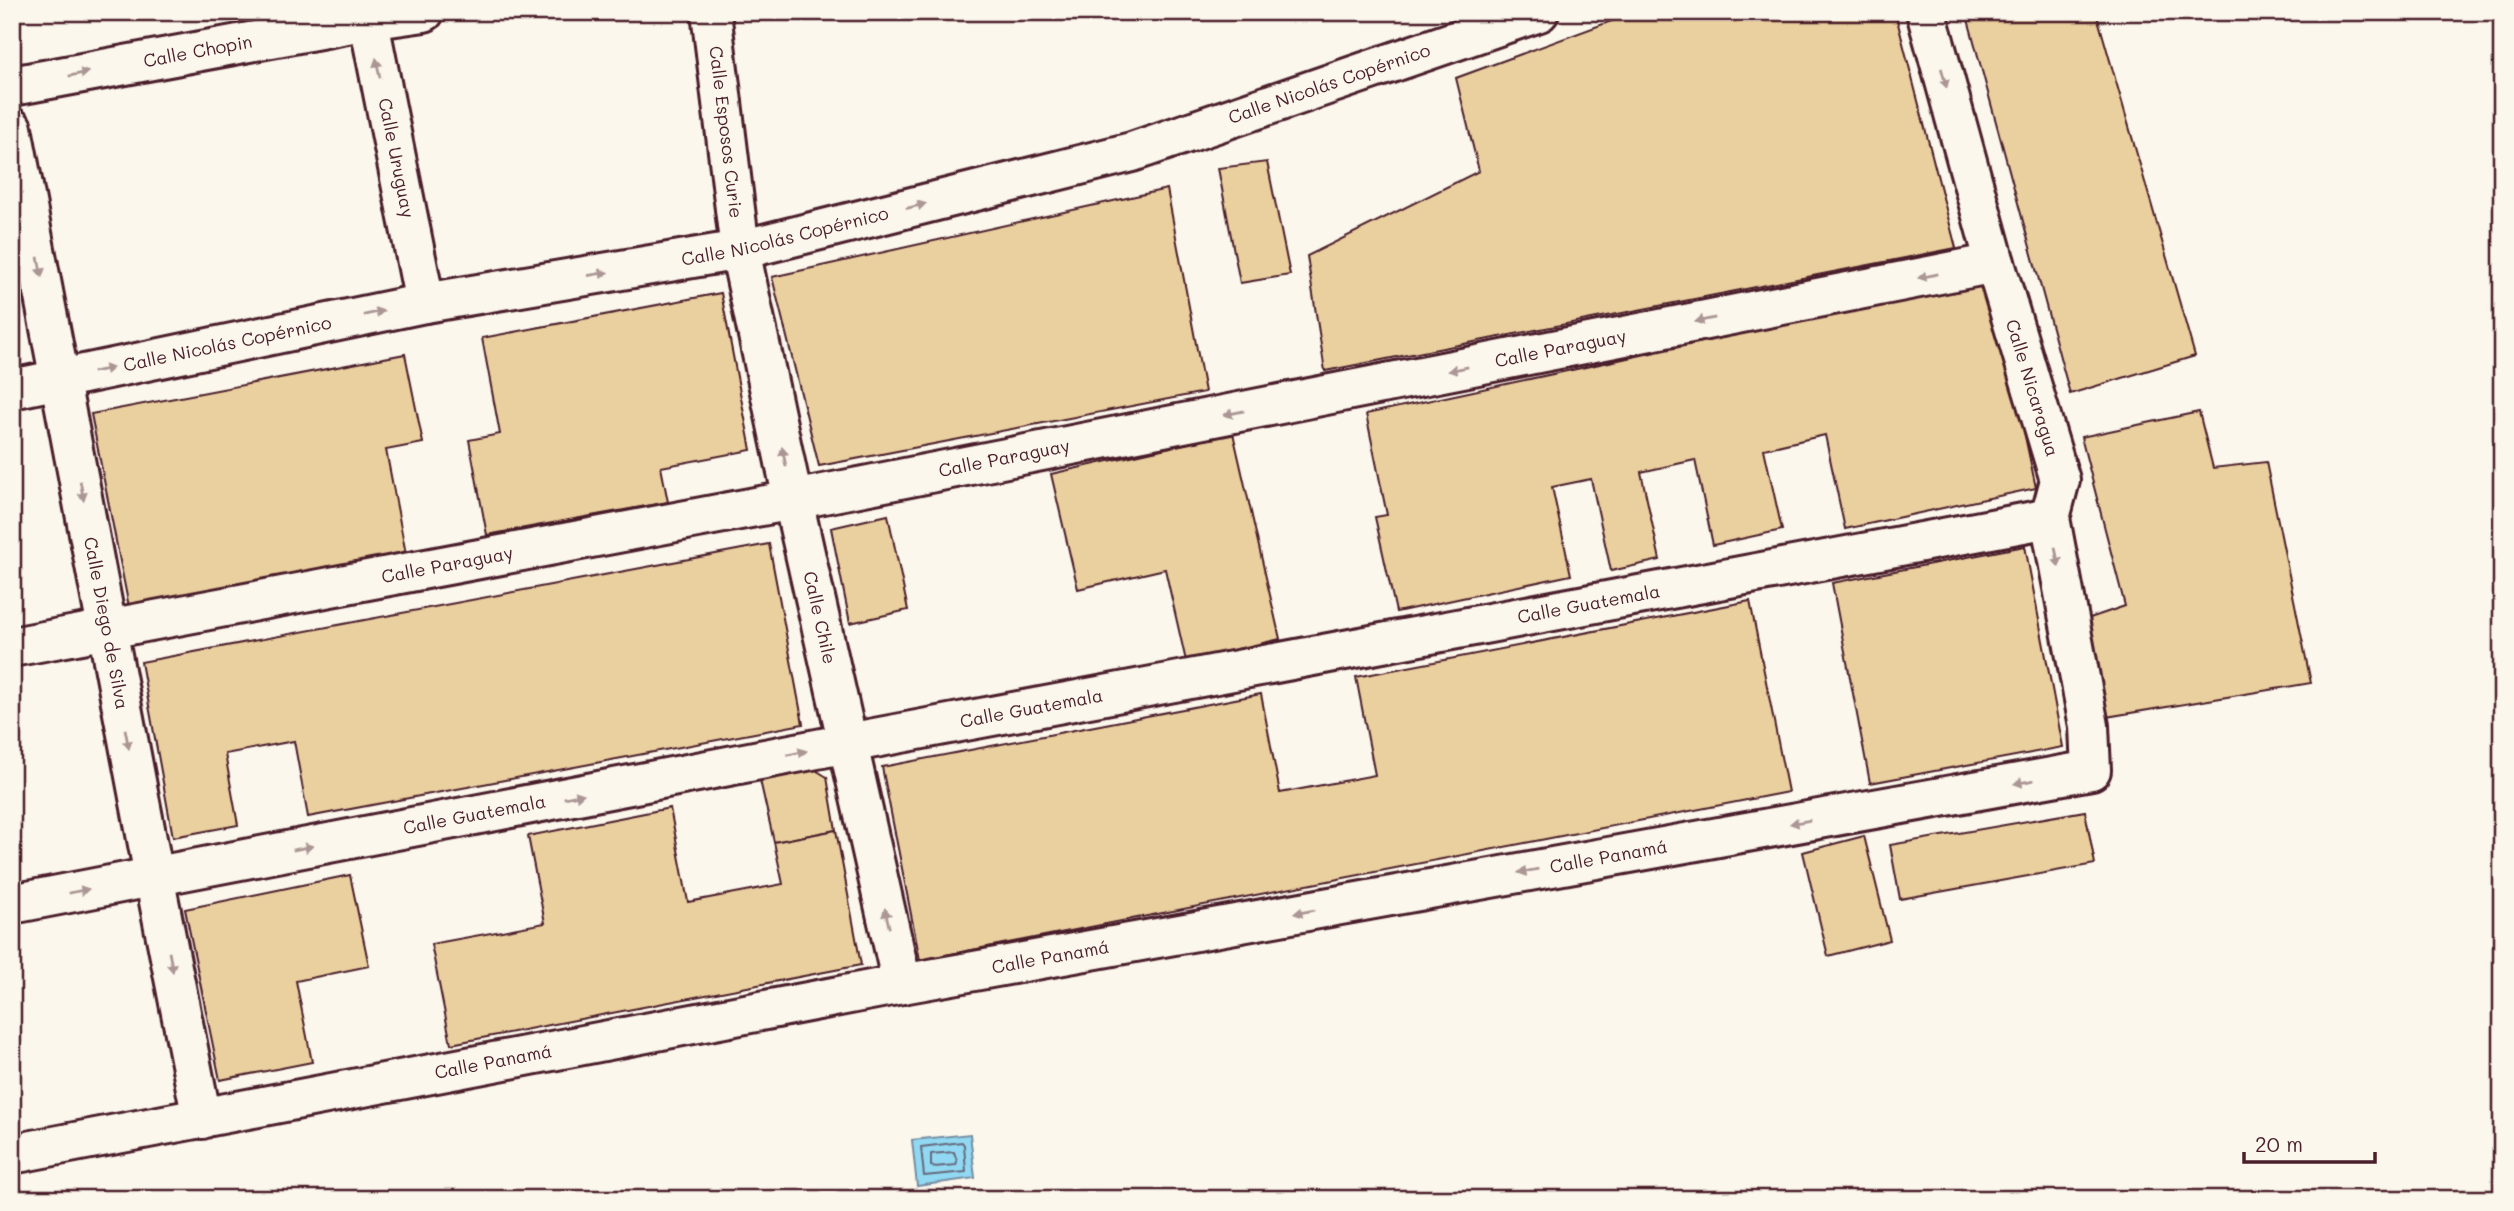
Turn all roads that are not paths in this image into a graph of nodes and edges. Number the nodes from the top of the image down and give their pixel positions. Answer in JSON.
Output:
{"nodes":[{"id":1,"x":424,"y":12,"type":"edge"},
{"id":2,"x":711,"y":12,"type":"edge"},
{"id":3,"x":1539,"y":12,"type":"edge"},
{"id":4,"x":1926,"y":12,"type":"edge"},
{"id":5,"x":367,"y":16,"type":"edge"},
{"id":6,"x":12,"y":86,"type":"edge"},
{"id":7,"x":12,"y":128,"type":"edge"},
{"id":8,"x":740,"y":250,"type":"junction"},
{"id":9,"x":1995,"y":262,"type":"junction"},
{"id":10,"x":425,"y":303,"type":"junction"},
{"id":11,"x":61,"y":379,"type":"junction"},
{"id":12,"x":12,"y":389,"type":"edge"},
{"id":13,"x":793,"y":500,"type":"junction"},
{"id":14,"x":2050,"y":518,"type":"junction"},
{"id":15,"x":107,"y":630,"type":"junction"},
{"id":16,"x":12,"y":648,"type":"edge"},
{"id":17,"x":848,"y":743,"type":"junction"},
{"id":18,"x":2091,"y":770,"type":"joint"},
{"id":19,"x":154,"y":876,"type":"junction"},
{"id":20,"x":12,"y":904,"type":"edge"},
{"id":21,"x":902,"y":984,"type":"junction"},
{"id":22,"x":202,"y":1119,"type":"junction"},
{"id":23,"x":12,"y":1154,"type":"edge"}],
"edges":[{"from":1,"to":5,"type":"street","name":"Calle Chopin"},
{"from":2,"to":8,"type":"street","name":"Calle Esposos Curie"},
{"from":8,"to":3,"type":"street","name":"Calle Nicolás Copérnico","one_way":true},
{"from":4,"to":9,"type":"street","name":"Calle Nicaragua","one_way":true},
{"from":6,"to":5,"type":"street","name":"Calle Chopin","one_way":true},
{"from":10,"to":5,"type":"street","name":"Calle Uruguay","one_way":true},
{"from":7,"to":11,"type":"street","name":"Calle Diego de Silva","one_way":true},
{"from":10,"to":8,"type":"street","name":"Calle Nicolás Copérnico","one_way":true},
{"from":13,"to":8,"type":"street","name":"Calle Chile","one_way":true},
{"from":9,"to":13,"type":"street","name":"Calle Paraguay","one_way":true},
{"from":9,"to":14,"type":"street","name":"Calle Nicaragua"},
{"from":11,"to":10,"type":"street","name":"Calle Nicolás Copérnico","one_way":true},
{"from":11,"to":12,"type":"street","name":"Calle Nicolás Copérnico"},
{"from":11,"to":15,"type":"street","name":"Calle Diego de Silva","one_way":true},
{"from":13,"to":15,"type":"street","name":"Calle Paraguay"},
{"from":13,"to":17,"type":"street","name":"Calle Chile"},
{"from":14,"to":17,"type":"street","name":"Calle Guatemala"},
{"from":14,"to":18,"type":"street","name":"Calle Nicaragua","one_way":true},
{"from":15,"to":16,"type":"street","name":"Calle Paraguay"},
{"from":15,"to":19,"type":"street","name":"Calle Diego de Silva","one_way":true},
{"from":19,"to":17,"type":"street","name":"Calle Guatemala","one_way":true},
{"from":21,"to":17,"type":"street","name":"Calle Chile","one_way":true},
{"from":18,"to":21,"type":"street","name":"Calle Panamá","one_way":true},
{"from":20,"to":19,"type":"street","name":"Calle Guatemala","one_way":true},
{"from":19,"to":22,"type":"street","name":"Calle Diego de Silva","one_way":true},
{"from":21,"to":22,"type":"street","name":"Calle Panamá"},
{"from":22,"to":23,"type":"street","name":"Calle Panamá"}]}
